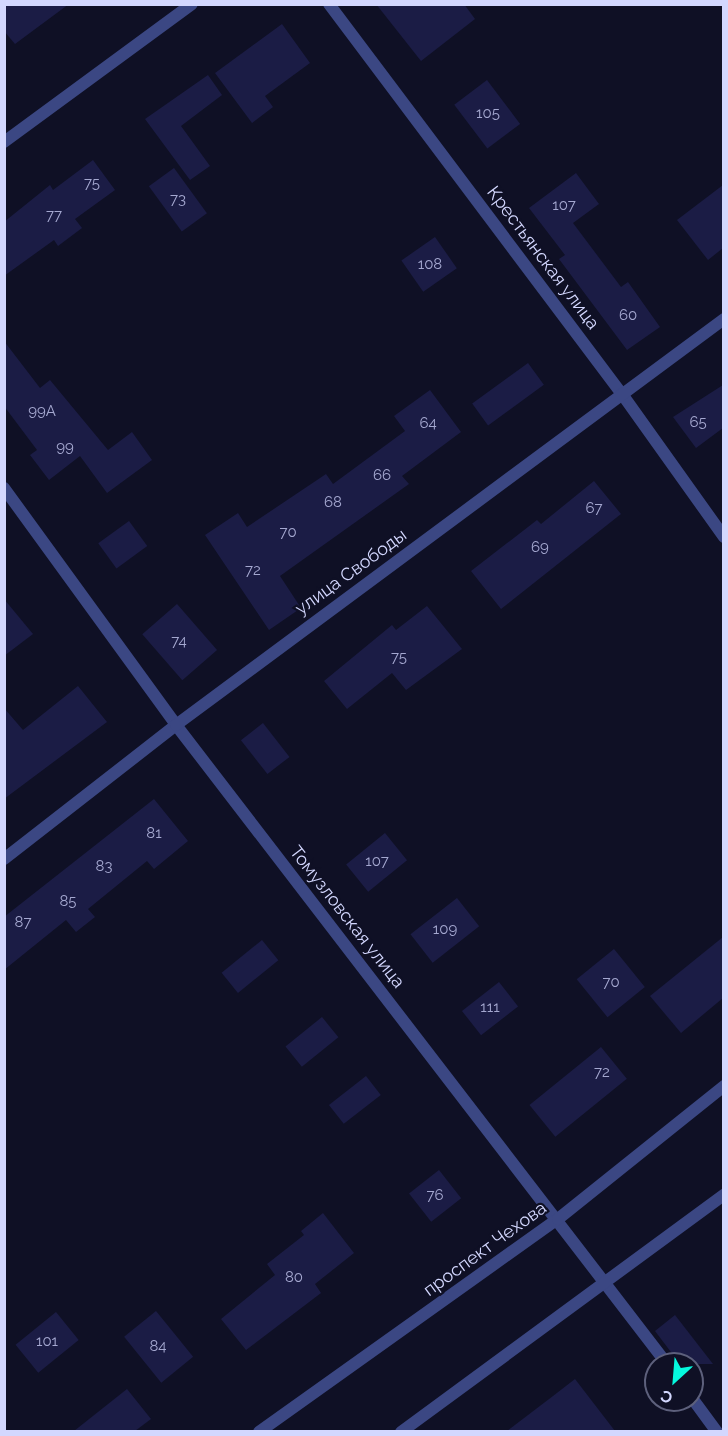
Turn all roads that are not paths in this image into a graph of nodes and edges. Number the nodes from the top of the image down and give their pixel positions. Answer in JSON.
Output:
{"nodes":[{"id":1,"x":192,"y":4,"type":"edge"},
{"id":2,"x":329,"y":4,"type":"edge"},
{"id":3,"x":4,"y":142,"type":"edge"},
{"id":4,"x":723,"y":319,"type":"edge"},
{"id":5,"x":622,"y":394,"type":"junction"},
{"id":6,"x":4,"y":488,"type":"edge"},
{"id":7,"x":723,"y":537,"type":"edge"},
{"id":8,"x":176,"y":725,"type":"junction"},
{"id":9,"x":4,"y":859,"type":"edge"},
{"id":10,"x":723,"y":1086,"type":"edge"},
{"id":11,"x":723,"y":1195,"type":"edge"},
{"id":12,"x":558,"y":1219,"type":"junction"},
{"id":13,"x":607,"y":1283,"type":"junction"},
{"id":14,"x":658,"y":1352,"type":"edge"},
{"id":15,"x":703,"y":1412,"type":"edge"},
{"id":16,"x":259,"y":1431,"type":"edge"},
{"id":17,"x":400,"y":1431,"type":"edge"},
{"id":18,"x":717,"y":1431,"type":"edge"}],
"edges":[{"from":1,"to":3,"type":"street"},
{"from":2,"to":5,"type":"street","name":"Крестьянская улица"},
{"from":4,"to":5,"type":"street","name":"улица Свободы"},
{"from":5,"to":7,"type":"street","name":"Крестьянская улица"},
{"from":5,"to":8,"type":"street","name":"улица Свободы"},
{"from":6,"to":8,"type":"street","name":"Томузловская улица"},
{"from":8,"to":9,"type":"street","name":"улица Свободы"},
{"from":8,"to":12,"type":"street","name":"Томузловская улица"},
{"from":10,"to":12,"type":"street","name":"проспект Чехова"},
{"from":11,"to":13,"type":"street"},
{"from":12,"to":13,"type":"street","name":"Томузловская улица"},
{"from":12,"to":16,"type":"street","name":"проспект Чехова"},
{"from":13,"to":14,"type":"street","name":"Томузловская улица"},
{"from":13,"to":17,"type":"street"},
{"from":15,"to":18,"type":"street"}]}
